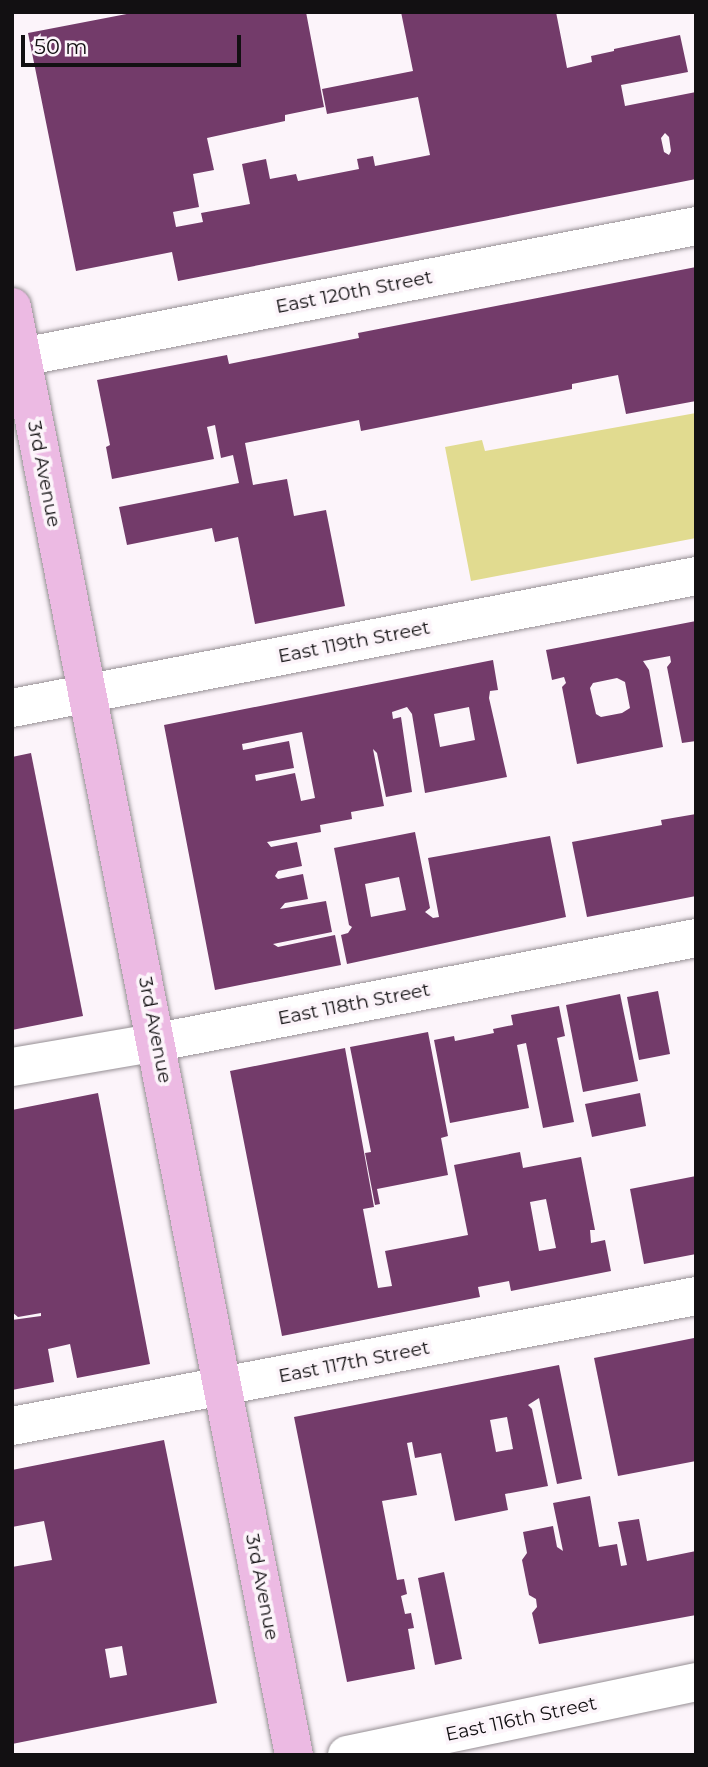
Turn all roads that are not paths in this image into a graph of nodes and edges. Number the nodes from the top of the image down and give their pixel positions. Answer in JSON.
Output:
{"nodes":[{"id":1,"x":696,"y":226,"type":"edge"},
{"id":2,"x":12,"y":306,"type":"edge"},
{"id":3,"x":17,"y":359,"type":"edge"},
{"id":4,"x":696,"y":576,"type":"edge"},
{"id":5,"x":89,"y":693,"type":"junction"},
{"id":6,"x":12,"y":708,"type":"edge"},
{"id":7,"x":696,"y":938,"type":"edge"},
{"id":8,"x":158,"y":1042,"type":"junction"},
{"id":9,"x":12,"y":1067,"type":"edge"},
{"id":10,"x":696,"y":1296,"type":"edge"},
{"id":11,"x":224,"y":1387,"type":"junction"},
{"id":12,"x":12,"y":1426,"type":"edge"},
{"id":13,"x":696,"y":1682,"type":"edge"},
{"id":14,"x":294,"y":1755,"type":"edge"},
{"id":15,"x":346,"y":1755,"type":"edge"}],
"edges":[{"from":1,"to":3,"type":"street","name":"East 120th Street"},
{"from":2,"to":3,"type":"main road","name":"3rd Avenue"},
{"from":3,"to":5,"type":"main road","name":"3rd Avenue"},
{"from":4,"to":5,"type":"street","name":"East 119th Street"},
{"from":5,"to":6,"type":"street","name":"East 119th Street"},
{"from":5,"to":8,"type":"main road","name":"3rd Avenue"},
{"from":7,"to":8,"type":"street","name":"East 118th Street"},
{"from":8,"to":9,"type":"street","name":"East 118th Street"},
{"from":8,"to":11,"type":"main road","name":"3rd Avenue"},
{"from":10,"to":11,"type":"street","name":"East 117th Street"},
{"from":11,"to":12,"type":"street","name":"East 117th Street"},
{"from":11,"to":14,"type":"main road","name":"3rd Avenue"},
{"from":13,"to":15,"type":"street","name":"East 116th Street"}]}
